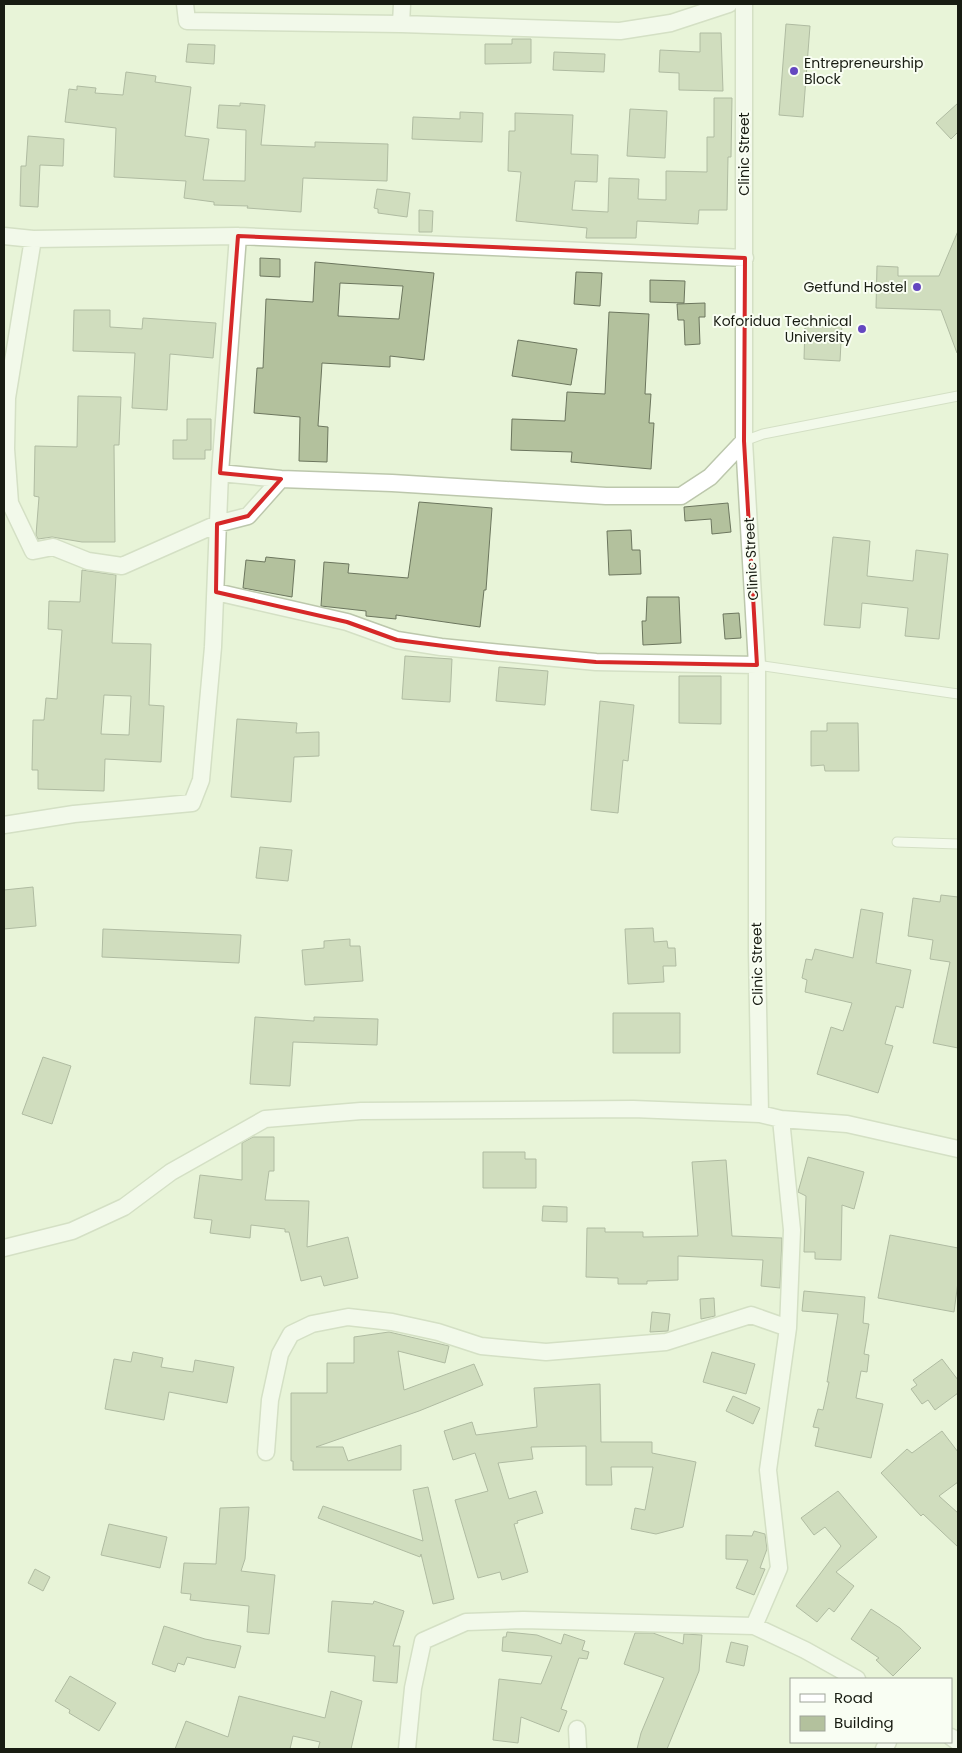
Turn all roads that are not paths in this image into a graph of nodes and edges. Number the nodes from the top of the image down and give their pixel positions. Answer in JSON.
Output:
{"nodes":[{"id":1,"x":186,"y":4,"type":"edge"},
{"id":2,"x":402,"y":4,"type":"edge"},
{"id":3,"x":729,"y":4,"type":"edge"},
{"id":4,"x":744,"y":4,"type":"edge"},
{"id":5,"x":401,"y":24,"type":"junction"},
{"id":6,"x":4,"y":236,"type":"edge"},
{"id":7,"x":238,"y":236,"type":"junction"},
{"id":8,"x":33,"y":239,"type":"junction"},
{"id":9,"x":745,"y":258,"type":"junction"},
{"id":10,"x":958,"y":396,"type":"edge"},
{"id":11,"x":744,"y":441,"type":"junction"},
{"id":12,"x":5,"y":446,"type":"edge"},
{"id":13,"x":220,"y":473,"type":"junction"},
{"id":14,"x":281,"y":480,"type":"junction"},
{"id":15,"x":217,"y":524,"type":"junction"},
{"id":16,"x":216,"y":592,"type":"junction"},
{"id":17,"x":757,"y":665,"type":"junction"},
{"id":18,"x":958,"y":694,"type":"edge"},
{"id":19,"x":4,"y":825,"type":"edge"},
{"id":20,"x":897,"y":842,"type":"dead end"},
{"id":21,"x":958,"y":844,"type":"edge"},
{"id":22,"x":760,"y":1114,"type":"junction"},
{"id":23,"x":781,"y":1119,"type":"junction"},
{"id":24,"x":958,"y":1149,"type":"edge"},
{"id":25,"x":4,"y":1248,"type":"edge"},
{"id":26,"x":788,"y":1328,"type":"junction"},
{"id":27,"x":266,"y":1452,"type":"dead end"},
{"id":28,"x":754,"y":1626,"type":"junction"},
{"id":29,"x":855,"y":1678,"type":"edge"},
{"id":30,"x":577,"y":1729,"type":"dead end"},
{"id":31,"x":407,"y":1749,"type":"edge"},
{"id":32,"x":578,"y":1749,"type":"edge"}],
"edges":[{"from":1,"to":5,"type":"street"},
{"from":2,"to":5,"type":"street"},
{"from":3,"to":5,"type":"street"},
{"from":4,"to":9,"type":"street","name":"Clinic Street"},
{"from":6,"to":8,"type":"street"},
{"from":7,"to":8,"type":"street"},
{"from":7,"to":9,"type":"street"},
{"from":7,"to":13,"type":"street"},
{"from":8,"to":12,"type":"street"},
{"from":9,"to":11,"type":"street","name":"Clinic Street"},
{"from":10,"to":11,"type":"lane"},
{"from":11,"to":14,"type":"street"},
{"from":11,"to":17,"type":"street","name":"Clinic Street"},
{"from":12,"to":15,"type":"street"},
{"from":13,"to":14,"type":"street"},
{"from":13,"to":15,"type":"street"},
{"from":14,"to":15,"type":"street"},
{"from":15,"to":16,"type":"street"},
{"from":16,"to":17,"type":"street"},
{"from":16,"to":19,"type":"street"},
{"from":17,"to":18,"type":"lane"},
{"from":17,"to":22,"type":"street","name":"Clinic Street"},
{"from":20,"to":21,"type":"lane"},
{"from":22,"to":23,"type":"street"},
{"from":22,"to":25,"type":"street"},
{"from":23,"to":24,"type":"street"},
{"from":23,"to":26,"type":"street"},
{"from":26,"to":27,"type":"street"},
{"from":26,"to":28,"type":"street"},
{"from":28,"to":29,"type":"street"},
{"from":28,"to":31,"type":"street"},
{"from":30,"to":32,"type":"street"}]}
